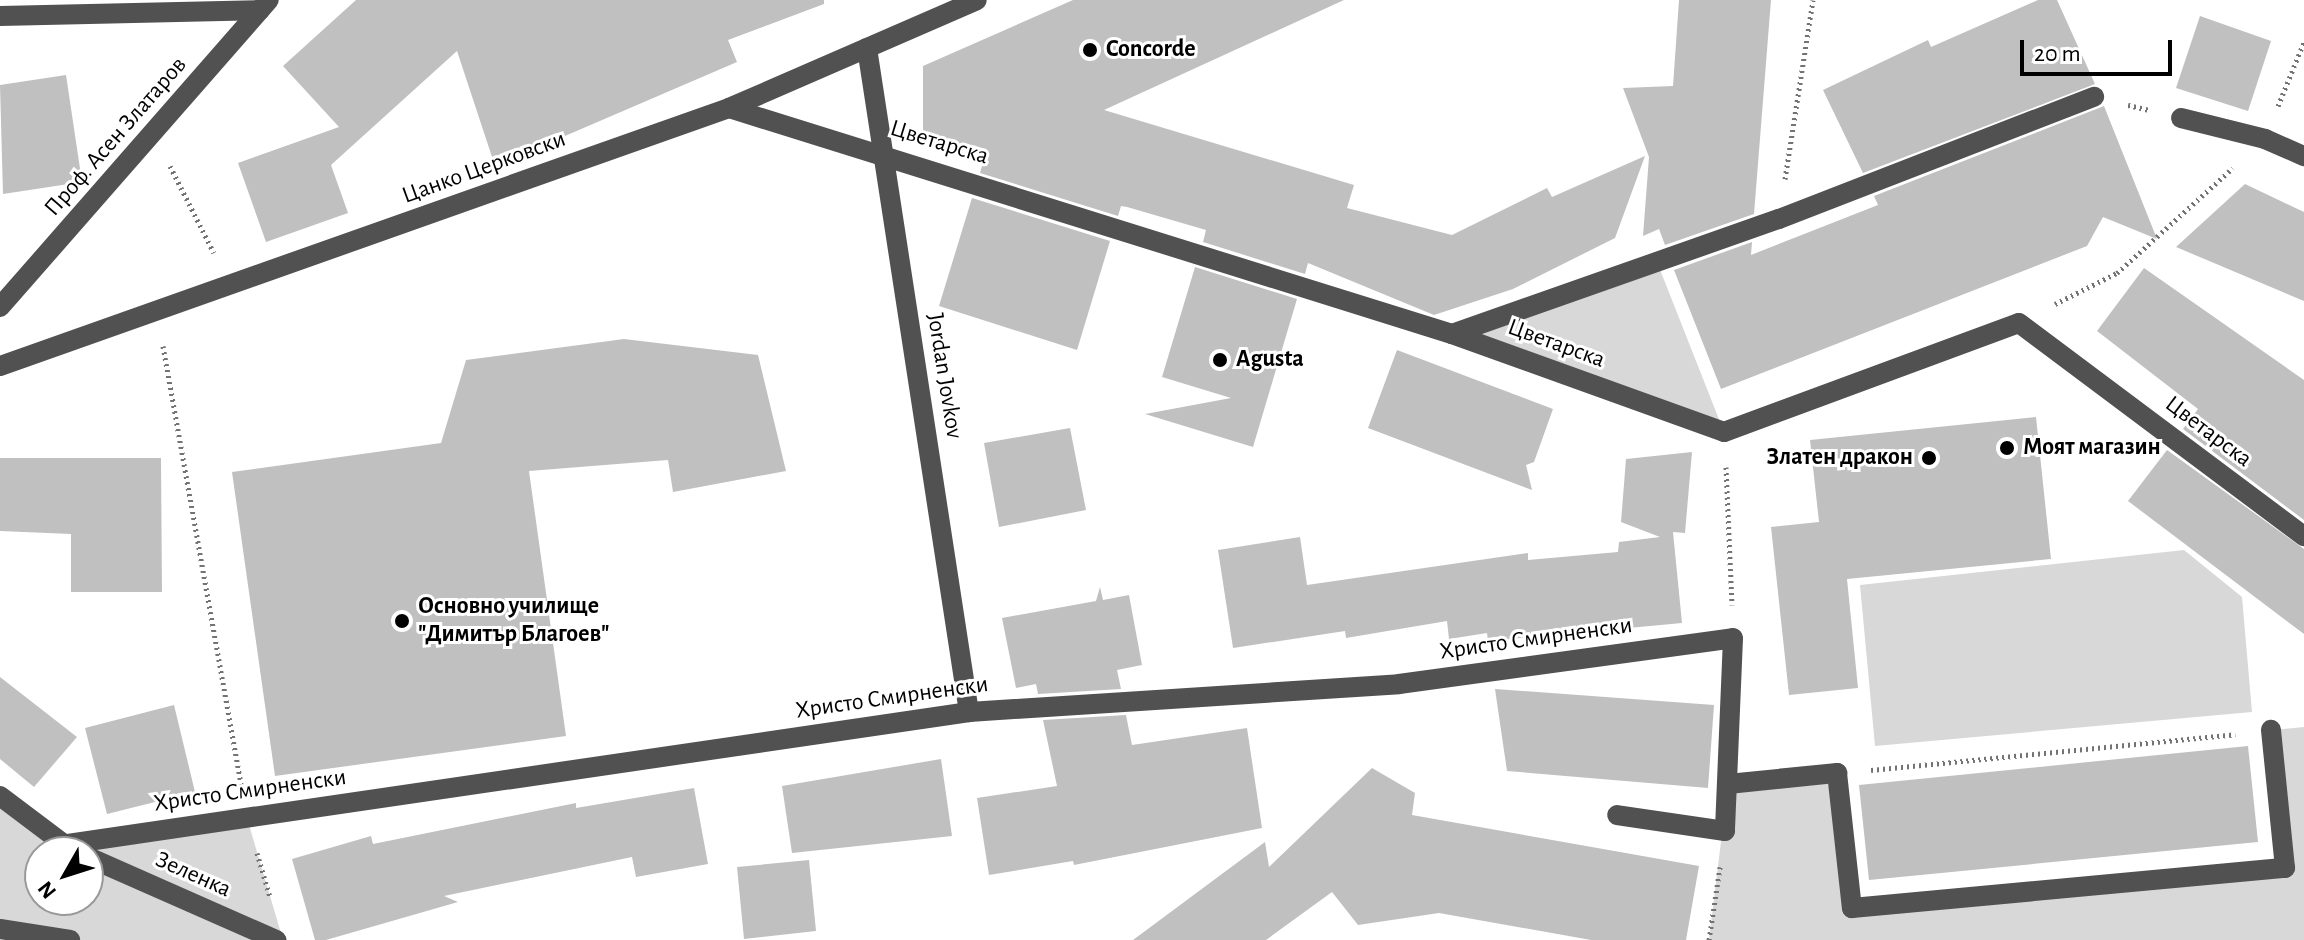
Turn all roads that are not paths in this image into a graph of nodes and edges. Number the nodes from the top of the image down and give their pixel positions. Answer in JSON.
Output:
{"nodes":[{"id":1,"x":977,"y":0,"type":"edge"},
{"id":2,"x":264,"y":5,"type":"edge"},
{"id":3,"x":0,"y":16,"type":"edge"},
{"id":4,"x":867,"y":48,"type":"junction"},
{"id":5,"x":2094,"y":97,"type":"road end"},
{"id":6,"x":729,"y":108,"type":"junction"},
{"id":7,"x":2181,"y":118,"type":"road end"},
{"id":8,"x":883,"y":152,"type":"junction"},
{"id":9,"x":2304,"y":156,"type":"edge"},
{"id":10,"x":0,"y":307,"type":"edge"},
{"id":11,"x":1452,"y":334,"type":"junction"},
{"id":12,"x":0,"y":366,"type":"edge"},
{"id":13,"x":2304,"y":536,"type":"edge"},
{"id":14,"x":969,"y":712,"type":"junction"},
{"id":15,"x":2271,"y":730,"type":"road end"},
{"id":16,"x":1728,"y":784,"type":"junction"},
{"id":17,"x":0,"y":796,"type":"edge"},
{"id":18,"x":1617,"y":815,"type":"dead end"},
{"id":19,"x":52,"y":836,"type":"edge"},
{"id":20,"x":104,"y":842,"type":"edge"},
{"id":21,"x":104,"y":864,"type":"edge"},
{"id":22,"x":0,"y":929,"type":"edge"},
{"id":23,"x":70,"y":940,"type":"edge"},
{"id":24,"x":276,"y":940,"type":"edge"}],
"edges":[{"from":1,"to":4,"type":"street","name":"Цанко Церковски"},
{"from":2,"to":3,"type":"street"},
{"from":2,"to":10,"type":"street","name":"Проф. Асен Златаров"},
{"from":4,"to":6,"type":"street","name":"Цанко Церковски"},
{"from":4,"to":8,"type":"street","name":"Jordan Jovkov"},
{"from":5,"to":11,"type":"street"},
{"from":6,"to":8,"type":"street","name":"Цветарска"},
{"from":6,"to":12,"type":"street","name":"Цанко Церковски"},
{"from":7,"to":9,"type":"street"},
{"from":8,"to":11,"type":"street","name":"Цветарска"},
{"from":8,"to":14,"type":"street","name":"Jordan Jovkov"},
{"from":11,"to":13,"type":"street","name":"Цветарска"},
{"from":14,"to":16,"type":"street","name":"Христо Смирненски"},
{"from":14,"to":20,"type":"street","name":"Христо Смирненски"},
{"from":15,"to":16,"type":"street"},
{"from":16,"to":18,"type":"street"},
{"from":17,"to":19,"type":"street"},
{"from":21,"to":24,"type":"street","name":"Зеленка"},
{"from":22,"to":23,"type":"street"}]}
